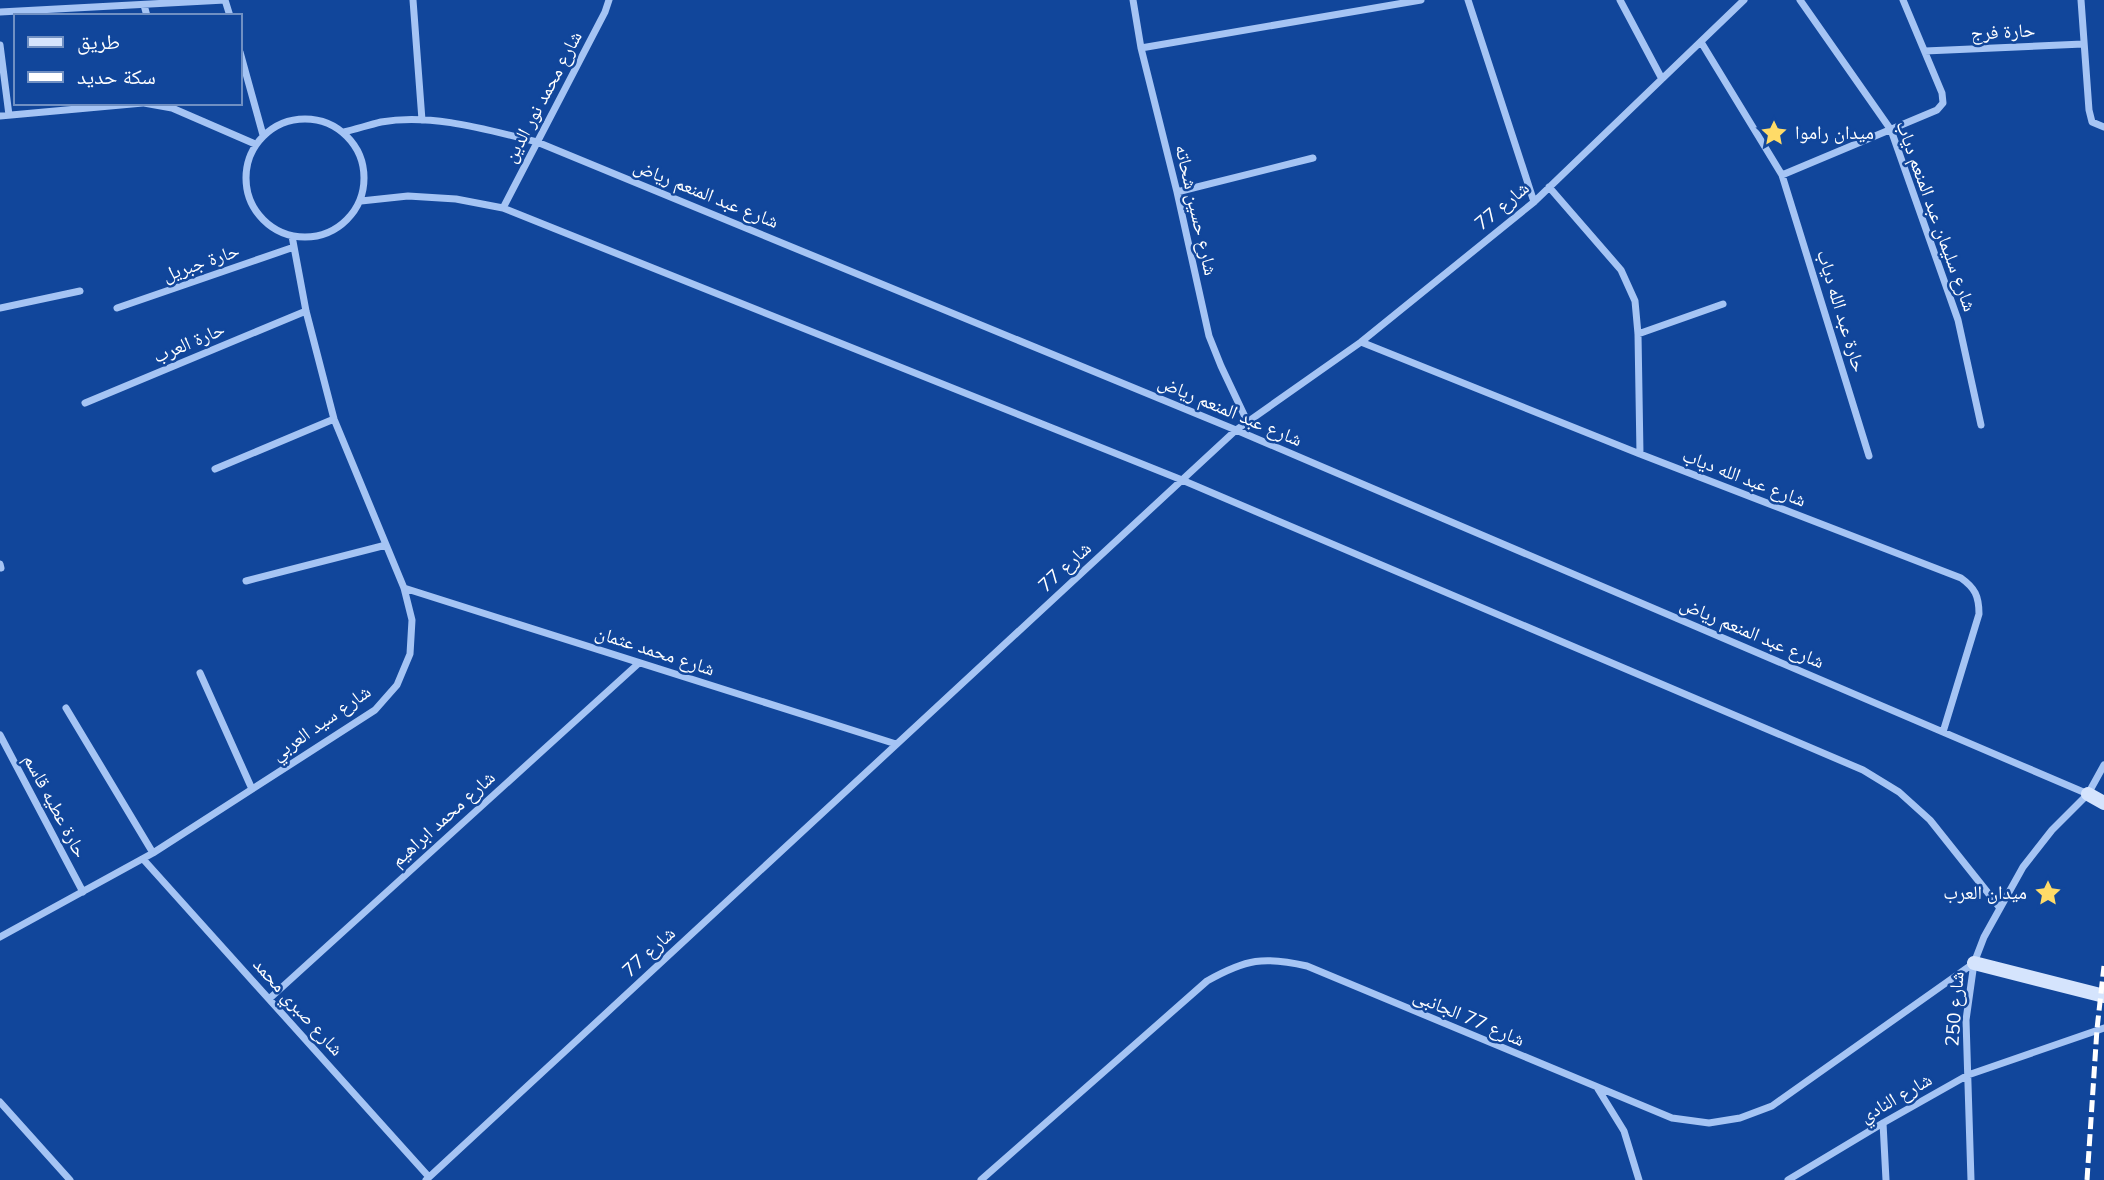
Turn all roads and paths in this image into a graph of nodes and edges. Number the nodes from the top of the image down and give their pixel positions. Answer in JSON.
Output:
{"nodes":[{"id":1,"x":43,"y":0,"type":"edge"},
{"id":2,"x":225,"y":0,"type":"edge"},
{"id":3,"x":413,"y":0,"type":"edge"},
{"id":4,"x":609,"y":0,"type":"edge"},
{"id":5,"x":1133,"y":0,"type":"edge"},
{"id":6,"x":1421,"y":0,"type":"edge"},
{"id":7,"x":1468,"y":0,"type":"edge"},
{"id":8,"x":1619,"y":0,"type":"edge"},
{"id":9,"x":1744,"y":0,"type":"edge"},
{"id":10,"x":1800,"y":0,"type":"edge"},
{"id":11,"x":1903,"y":0,"type":"edge"},
{"id":12,"x":2081,"y":0,"type":"edge"},
{"id":13,"x":119,"y":3,"type":"edge"},
{"id":14,"x":144,"y":5,"type":"junction"},
{"id":15,"x":44,"y":9,"type":"junction"},
{"id":16,"x":0,"y":12,"type":"edge"},
{"id":17,"x":146,"y":14,"type":"edge"},
{"id":18,"x":1701,"y":42,"type":"junction"},
{"id":19,"x":2083,"y":44,"type":"junction"},
{"id":20,"x":0,"y":45,"type":"edge"},
{"id":21,"x":1141,"y":48,"type":"junction"},
{"id":22,"x":1925,"y":51,"type":"junction"},
{"id":23,"x":242,"y":59,"type":"edge"},
{"id":24,"x":1662,"y":79,"type":"junction"},
{"id":25,"x":122,"y":105,"type":"edge"},
{"id":26,"x":172,"y":106,"type":"edge"},
{"id":27,"x":9,"y":115,"type":"junction"},
{"id":28,"x":0,"y":116,"type":"edge"},
{"id":29,"x":422,"y":120,"type":"junction"},
{"id":30,"x":2104,"y":127,"type":"edge"},
{"id":31,"x":1891,"y":130,"type":"junction"},
{"id":32,"x":344,"y":132,"type":"junction"},
{"id":33,"x":263,"y":135,"type":"junction"},
{"id":34,"x":537,"y":142,"type":"junction"},
{"id":35,"x":256,"y":144,"type":"junction"},
{"id":36,"x":1313,"y":158,"type":"dead end"},
{"id":37,"x":1782,"y":175,"type":"junction"},
{"id":38,"x":1549,"y":187,"type":"junction"},
{"id":39,"x":1177,"y":192,"type":"junction"},
{"id":40,"x":361,"y":201,"type":"junction"},
{"id":41,"x":1534,"y":202,"type":"junction"},
{"id":42,"x":503,"y":208,"type":"junction"},
{"id":43,"x":292,"y":236,"type":"junction"},
{"id":44,"x":295,"y":247,"type":"junction"},
{"id":45,"x":80,"y":292,"type":"dead end"},
{"id":46,"x":1723,"y":304,"type":"dead end"},
{"id":47,"x":0,"y":308,"type":"edge"},
{"id":48,"x":117,"y":309,"type":"dead end"},
{"id":49,"x":306,"y":312,"type":"junction"},
{"id":50,"x":1638,"y":334,"type":"junction"},
{"id":51,"x":1361,"y":342,"type":"junction"},
{"id":52,"x":85,"y":404,"type":"dead end"},
{"id":53,"x":334,"y":419,"type":"junction"},
{"id":54,"x":1247,"y":421,"type":"junction"},
{"id":55,"x":1981,"y":425,"type":"dead end"},
{"id":56,"x":1236,"y":430,"type":"junction"},
{"id":57,"x":1640,"y":454,"type":"junction"},
{"id":58,"x":1869,"y":456,"type":"dead end"},
{"id":59,"x":215,"y":469,"type":"dead end"},
{"id":60,"x":1182,"y":480,"type":"junction"},
{"id":61,"x":386,"y":545,"type":"junction"},
{"id":62,"x":246,"y":582,"type":"dead end"},
{"id":63,"x":404,"y":588,"type":"junction"},
{"id":64,"x":639,"y":663,"type":"junction"},
{"id":65,"x":200,"y":673,"type":"dead end"},
{"id":66,"x":66,"y":708,"type":"dead end"},
{"id":67,"x":1943,"y":732,"type":"junction"},
{"id":68,"x":0,"y":734,"type":"edge"},
{"id":69,"x":896,"y":744,"type":"junction"},
{"id":70,"x":2104,"y":765,"type":"edge"},
{"id":71,"x":252,"y":789,"type":"junction"},
{"id":72,"x":2088,"y":794,"type":"junction"},
{"id":73,"x":2104,"y":803,"type":"edge"},
{"id":74,"x":153,"y":853,"type":"junction"},
{"id":75,"x":143,"y":859,"type":"junction"},
{"id":76,"x":83,"y":892,"type":"junction"},
{"id":77,"x":2000,"y":908,"type":"junction"},
{"id":78,"x":0,"y":937,"type":"edge"},
{"id":79,"x":1974,"y":963,"type":"junction"},
{"id":80,"x":2104,"y":996,"type":"edge"},
{"id":81,"x":269,"y":999,"type":"junction"},
{"id":82,"x":2104,"y":1028,"type":"edge"},
{"id":83,"x":1968,"y":1075,"type":"junction"},
{"id":84,"x":1597,"y":1089,"type":"junction"},
{"id":85,"x":0,"y":1102,"type":"edge"},
{"id":86,"x":1883,"y":1123,"type":"junction"},
{"id":87,"x":427,"y":1179,"type":"edge"},
{"id":88,"x":71,"y":1180,"type":"edge"},
{"id":89,"x":981,"y":1180,"type":"edge"},
{"id":90,"x":1639,"y":1180,"type":"edge"},
{"id":91,"x":1788,"y":1180,"type":"edge"},
{"id":92,"x":1886,"y":1180,"type":"edge"},
{"id":93,"x":1970,"y":1180,"type":"edge"}],
"edges":[{"from":1,"to":15,"type":"street"},
{"from":2,"to":14,"type":"street"},
{"from":3,"to":29,"type":"street"},
{"from":4,"to":34,"type":"street","name":"شارع محمد نور الدين"},
{"from":5,"to":21,"type":"street","name":"شارع حسين شحاته"},
{"from":6,"to":21,"type":"street"},
{"from":7,"to":41,"type":"street"},
{"from":8,"to":24,"type":"street"},
{"from":9,"to":18,"type":"street","name":"شارع 77"},
{"from":10,"to":31,"type":"street","name":"شارع سليمان عبد المنعم دياب"},
{"from":11,"to":22,"type":"street"},
{"from":12,"to":19,"type":"street"},
{"from":13,"to":14,"type":"street"},
{"from":13,"to":15,"type":"street"},
{"from":14,"to":17,"type":"street"},
{"from":15,"to":16,"type":"street"},
{"from":18,"to":24,"type":"street","name":"شارع 77"},
{"from":18,"to":37,"type":"street","name":"حارة عبد الله دياب"},
{"from":19,"to":22,"type":"street","name":"حارة فرج"},
{"from":19,"to":30,"type":"street"},
{"from":20,"to":27,"type":"street"},
{"from":21,"to":39,"type":"street","name":"شارع حسين شحاته"},
{"from":22,"to":31,"type":"street"},
{"from":23,"to":33,"type":"street"},
{"from":24,"to":38,"type":"street","name":"شارع 77"},
{"from":25,"to":27,"type":"street"},
{"from":26,"to":35,"type":"street"},
{"from":27,"to":28,"type":"street"},
{"from":29,"to":32,"type":"street","name":"شارع عبد المنعم رياض"},
{"from":29,"to":34,"type":"street","name":"شارع عبد المنعم رياض"},
{"from":31,"to":37,"type":"street"},
{"from":31,"to":55,"type":"street","name":"شارع سليمان عبد المنعم دياب"},
{"from":32,"to":33,"type":"street"},
{"from":32,"to":40,"type":"street"},
{"from":33,"to":35,"type":"street"},
{"from":34,"to":42,"type":"street","name":"شارع محمد نور الدين"},
{"from":34,"to":56,"type":"street","name":"شارع عبد المنعم رياض"},
{"from":35,"to":43,"type":"street"},
{"from":36,"to":39,"type":"street"},
{"from":37,"to":58,"type":"street","name":"حارة عبد الله دياب"},
{"from":38,"to":41,"type":"street","name":"شارع 77"},
{"from":38,"to":50,"type":"street"},
{"from":39,"to":54,"type":"street","name":"شارع حسين شحاته"},
{"from":40,"to":42,"type":"street"},
{"from":40,"to":43,"type":"street"},
{"from":41,"to":51,"type":"street","name":"شارع 77"},
{"from":42,"to":60,"type":"street"},
{"from":43,"to":44,"type":"street","name":"شارع سيد العربي"},
{"from":44,"to":48,"type":"street","name":"حارة جبريل"},
{"from":44,"to":49,"type":"street","name":"شارع سيد العربي"},
{"from":45,"to":47,"type":"street"},
{"from":46,"to":50,"type":"street"},
{"from":49,"to":52,"type":"street","name":"حارة العرب"},
{"from":49,"to":53,"type":"street","name":"شارع سيد العربي"},
{"from":50,"to":57,"type":"street"},
{"from":51,"to":54,"type":"street","name":"شارع 77"},
{"from":51,"to":57,"type":"street","name":"شارع عبد الله دياب"},
{"from":53,"to":59,"type":"street"},
{"from":53,"to":61,"type":"street","name":"شارع سيد العربي"},
{"from":54,"to":56,"type":"street","name":"شارع 77"},
{"from":56,"to":60,"type":"street","name":"شارع 77"},
{"from":56,"to":67,"type":"street","name":"شارع عبد المنعم رياض"},
{"from":57,"to":67,"type":"street","name":"شارع عبد الله دياب"},
{"from":60,"to":69,"type":"street","name":"شارع 77"},
{"from":60,"to":77,"type":"street"},
{"from":61,"to":62,"type":"street"},
{"from":61,"to":63,"type":"street","name":"شارع سيد العربي"},
{"from":63,"to":64,"type":"street","name":"شارع محمد عثمان"},
{"from":63,"to":71,"type":"street","name":"شارع سيد العربي"},
{"from":64,"to":69,"type":"street","name":"شارع محمد عثمان"},
{"from":64,"to":81,"type":"street","name":"شارع محمد ابراهيم"},
{"from":65,"to":71,"type":"street"},
{"from":66,"to":74,"type":"street"},
{"from":67,"to":72,"type":"street","name":"شارع عبد المنعم رياض"},
{"from":68,"to":76,"type":"street","name":"حارة عطيه قاسم"},
{"from":69,"to":87,"type":"street","name":"شارع 77"},
{"from":70,"to":72,"type":"street","name":"شارع 250"},
{"from":71,"to":74,"type":"street","name":"شارع سيد العربي"},
{"from":72,"to":73,"type":"street"},
{"from":72,"to":77,"type":"street","name":"شارع 250"},
{"from":74,"to":75,"type":"street","name":"شارع سيد العربي"},
{"from":75,"to":76,"type":"street","name":"شارع سيد العربي"},
{"from":75,"to":81,"type":"street","name":"شارع صبري محمد"},
{"from":76,"to":78,"type":"street","name":"شارع سيد العربي"},
{"from":77,"to":79,"type":"street","name":"شارع 250"},
{"from":79,"to":80,"type":"street"},
{"from":79,"to":83,"type":"street","name":"شارع 250"},
{"from":79,"to":84,"type":"street","name":"شارع 77 الجانبى"},
{"from":81,"to":87,"type":"street","name":"شارع صبري محمد"},
{"from":82,"to":83,"type":"street","name":"شارع النادي"},
{"from":83,"to":86,"type":"street","name":"شارع النادي"},
{"from":83,"to":93,"type":"street","name":"شارع 250"},
{"from":84,"to":89,"type":"street","name":"شارع 77 الجانبى"},
{"from":84,"to":90,"type":"street"},
{"from":85,"to":88,"type":"street"},
{"from":86,"to":91,"type":"street","name":"شارع النادي"},
{"from":86,"to":92,"type":"street"}]}
